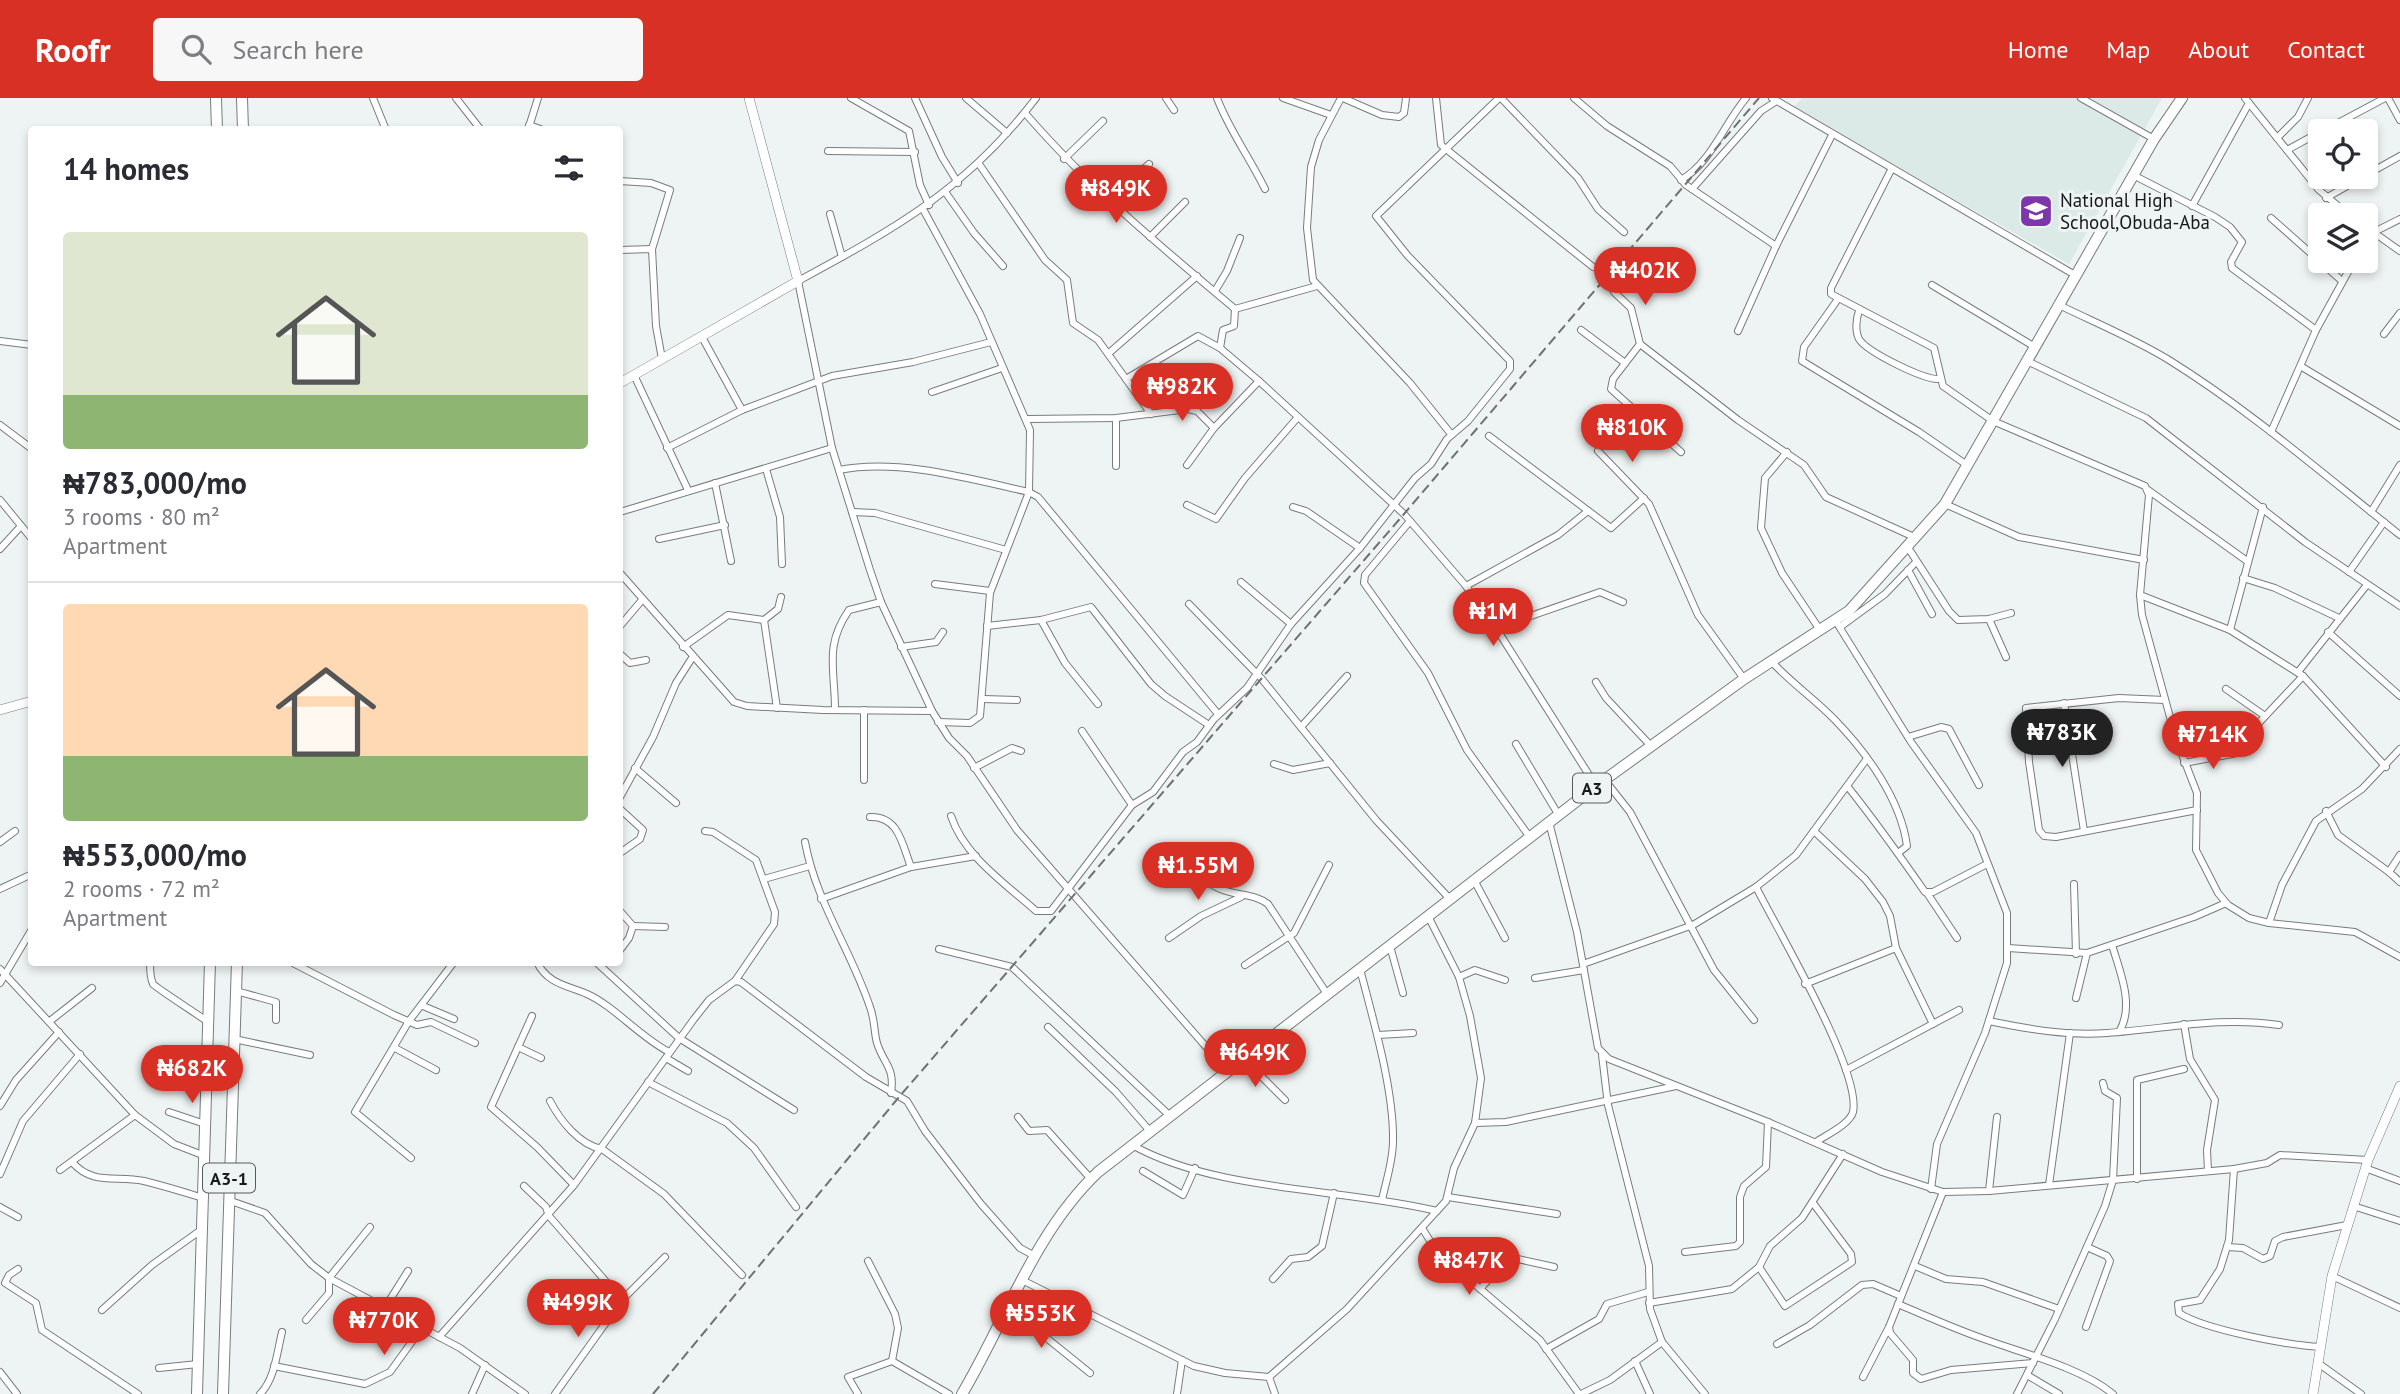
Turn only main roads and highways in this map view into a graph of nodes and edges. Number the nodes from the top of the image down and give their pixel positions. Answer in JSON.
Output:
{"nodes":[{"id":1,"x":216,"y":98,"type":"edge"},
{"id":2,"x":242,"y":98,"type":"edge"},
{"id":3,"x":748,"y":98,"type":"edge"},
{"id":4,"x":2175,"y":98,"type":"edge"},
{"id":5,"x":2182,"y":98,"type":"edge"},
{"id":6,"x":217,"y":126,"type":"edge"},
{"id":7,"x":243,"y":126,"type":"edge"},
{"id":8,"x":2157,"y":134,"type":"junction"},
{"id":9,"x":623,"y":381,"type":"edge"},
{"id":10,"x":28,"y":702,"type":"edge"},
{"id":11,"x":0,"y":710,"type":"edge"},
{"id":12,"x":210,"y":966,"type":"edge"},
{"id":13,"x":237,"y":966,"type":"edge"},
{"id":14,"x":2400,"y":1086,"type":"edge"},
{"id":15,"x":967,"y":1392,"type":"edge"},
{"id":16,"x":197,"y":1394,"type":"edge"},
{"id":17,"x":223,"y":1394,"type":"edge"},
{"id":18,"x":2313,"y":1394,"type":"edge"}],
"edges":[{"from":1,"to":6,"type":"highway"},
{"from":2,"to":7,"type":"highway"},
{"from":3,"to":9,"type":"main road"},
{"from":4,"to":8,"type":"highway","number":"A3"},
{"from":5,"to":8,"type":"highway","number":"A3"},
{"from":8,"to":15,"type":"highway","number":"A3"},
{"from":10,"to":11,"type":"main road"},
{"from":12,"to":16,"type":"highway","number":"A3-1"},
{"from":13,"to":17,"type":"highway","number":"A3-1"},
{"from":14,"to":18,"type":"main road"}]}
